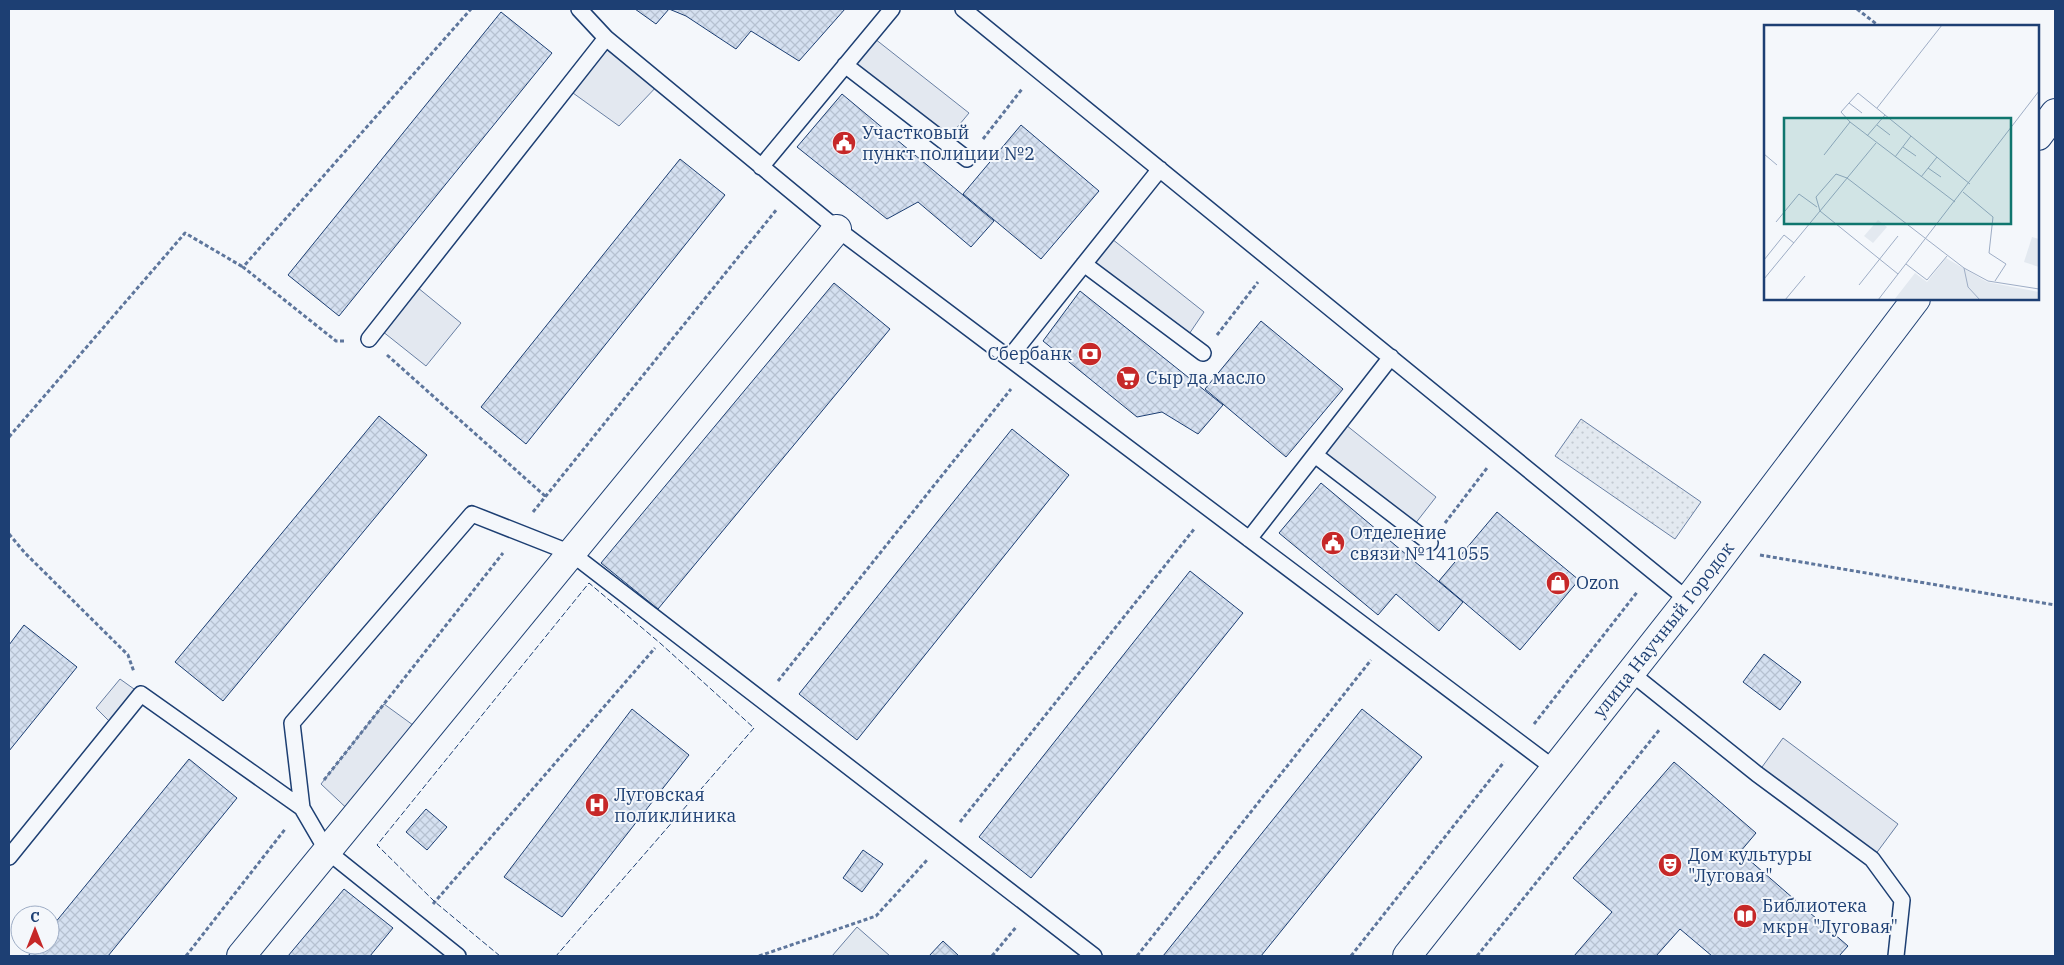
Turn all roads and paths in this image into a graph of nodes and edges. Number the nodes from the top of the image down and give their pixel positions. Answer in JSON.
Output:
{"nodes":[{"id":1,"x":471,"y":9,"type":"edge"},
{"id":2,"x":578,"y":9,"type":"edge"},
{"id":3,"x":892,"y":9,"type":"edge"},
{"id":4,"x":963,"y":9,"type":"edge"},
{"id":5,"x":1857,"y":9,"type":"edge"},
{"id":6,"x":1878,"y":25,"type":"edge"},
{"id":7,"x":606,"y":38,"type":"junction"},
{"id":8,"x":845,"y":66,"type":"junction"},
{"id":9,"x":1037,"y":69,"type":"junction"},
{"id":10,"x":2055,"y":113,"type":"edge"},
{"id":11,"x":2039,"y":135,"type":"edge"},
{"id":12,"x":967,"y":159,"type":"joint"},
{"id":13,"x":761,"y":167,"type":"junction"},
{"id":14,"x":1160,"y":169,"type":"junction"},
{"id":15,"x":791,"y":191,"type":"junction"},
{"id":16,"x":837,"y":229,"type":"junction"},
{"id":17,"x":1274,"y":262,"type":"junction"},
{"id":18,"x":1084,"y":264,"type":"junction"},
{"id":19,"x":243,"y":267,"type":"junction"},
{"id":20,"x":1915,"y":300,"type":"edge"},
{"id":21,"x":369,"y":339,"type":"junction"},
{"id":22,"x":1203,"y":353,"type":"joint"},
{"id":23,"x":1391,"y":357,"type":"junction"},
{"id":24,"x":1009,"y":358,"type":"junction"},
{"id":25,"x":1025,"y":371,"type":"junction"},
{"id":26,"x":9,"y":437,"type":"edge"},
{"id":27,"x":1503,"y":448,"type":"junction"},
{"id":28,"x":1315,"y":455,"type":"junction"},
{"id":29,"x":545,"y":496,"type":"junction"},
{"id":30,"x":1209,"y":510,"type":"junction"},
{"id":31,"x":519,"y":533,"type":"junction"},
{"id":32,"x":9,"y":534,"type":"edge"},
{"id":33,"x":1249,"y":539,"type":"junction"},
{"id":34,"x":1430,"y":543,"type":"joint"},
{"id":35,"x":1727,"y":550,"type":"junction"},
{"id":36,"x":572,"y":552,"type":"junction"},
{"id":37,"x":1653,"y":572,"type":"junction"},
{"id":38,"x":1688,"y":600,"type":"junction"},
{"id":39,"x":2055,"y":605,"type":"edge"},
{"id":40,"x":671,"y":630,"type":"junction"},
{"id":41,"x":1386,"y":642,"type":"junction"},
{"id":42,"x":1632,"y":673,"type":"junction"},
{"id":43,"x":141,"y":694,"type":"junction"},
{"id":44,"x":763,"y":700,"type":"junction"},
{"id":45,"x":1676,"y":708,"type":"junction"},
{"id":46,"x":1519,"y":743,"type":"junction"},
{"id":47,"x":1555,"y":769,"type":"junction"},
{"id":48,"x":302,"y":808,"type":"junction"},
{"id":49,"x":945,"y":841,"type":"junction"},
{"id":50,"x":327,"y":851,"type":"junction"},
{"id":51,"x":9,"y":857,"type":"edge"},
{"id":52,"x":1031,"y":908,"type":"junction"},
{"id":53,"x":416,"y":923,"type":"junction"},
{"id":54,"x":186,"y":956,"type":"edge"},
{"id":55,"x":241,"y":956,"type":"edge"},
{"id":56,"x":458,"y":956,"type":"edge"},
{"id":57,"x":758,"y":956,"type":"edge"},
{"id":58,"x":992,"y":956,"type":"edge"},
{"id":59,"x":1094,"y":956,"type":"edge"},
{"id":60,"x":1137,"y":956,"type":"edge"},
{"id":61,"x":1351,"y":956,"type":"edge"},
{"id":62,"x":1407,"y":956,"type":"edge"},
{"id":63,"x":1477,"y":956,"type":"edge"},
{"id":64,"x":1896,"y":956,"type":"edge"}],
"edges":[{"from":1,"to":19,"type":"path"},
{"from":2,"to":7,"type":"lane"},
{"from":3,"to":8,"type":"lane"},
{"from":4,"to":9,"type":"lane"},
{"from":5,"to":6,"type":"path"},
{"from":7,"to":13,"type":"lane"},
{"from":7,"to":21,"type":"lane"},
{"from":8,"to":12,"type":"lane"},
{"from":8,"to":13,"type":"lane"},
{"from":9,"to":12,"type":"path"},
{"from":9,"to":14,"type":"lane"},
{"from":10,"to":11,"type":"street"},
{"from":13,"to":15,"type":"lane"},
{"from":14,"to":17,"type":"lane"},
{"from":14,"to":18,"type":"lane"},
{"from":15,"to":16,"type":"lane"},
{"from":15,"to":29,"type":"path"},
{"from":16,"to":24,"type":"lane"},
{"from":16,"to":36,"type":"street"},
{"from":17,"to":22,"type":"path"},
{"from":17,"to":23,"type":"lane"},
{"from":18,"to":22,"type":"lane"},
{"from":18,"to":24,"type":"lane"},
{"from":19,"to":21,"type":"path"},
{"from":19,"to":26,"type":"path"},
{"from":20,"to":35,"type":"street","name":"улица Научный Городок"},
{"from":21,"to":29,"type":"path"},
{"from":23,"to":27,"type":"lane"},
{"from":23,"to":28,"type":"lane"},
{"from":24,"to":25,"type":"lane"},
{"from":25,"to":30,"type":"lane"},
{"from":25,"to":44,"type":"path"},
{"from":27,"to":34,"type":"path"},
{"from":27,"to":37,"type":"lane"},
{"from":28,"to":33,"type":"lane"},
{"from":28,"to":34,"type":"lane"},
{"from":29,"to":31,"type":"path"},
{"from":30,"to":33,"type":"lane"},
{"from":30,"to":49,"type":"path"},
{"from":31,"to":36,"type":"lane"},
{"from":31,"to":48,"type":"path"},
{"from":31,"to":48,"type":"lane"},
{"from":32,"to":43,"type":"path"},
{"from":33,"to":41,"type":"lane"},
{"from":35,"to":38,"type":"street","name":"улица Научный Городок"},
{"from":35,"to":39,"type":"path"},
{"from":36,"to":40,"type":"lane"},
{"from":36,"to":50,"type":"street"},
{"from":37,"to":38,"type":"lane"},
{"from":37,"to":46,"type":"path"},
{"from":38,"to":42,"type":"street","name":"улица Научный Городок"},
{"from":40,"to":44,"type":"lane"},
{"from":40,"to":53,"type":"path"},
{"from":41,"to":46,"type":"lane"},
{"from":41,"to":60,"type":"path"},
{"from":42,"to":45,"type":"lane"},
{"from":42,"to":47,"type":"street","name":"улица Научный Городок"},
{"from":43,"to":48,"type":"lane"},
{"from":43,"to":51,"type":"lane"},
{"from":44,"to":49,"type":"lane"},
{"from":45,"to":63,"type":"path"},
{"from":45,"to":64,"type":"lane"},
{"from":46,"to":47,"type":"lane"},
{"from":46,"to":61,"type":"path"},
{"from":47,"to":62,"type":"street","name":"улица Научный Городок"},
{"from":48,"to":50,"type":"lane"},
{"from":48,"to":54,"type":"path"},
{"from":49,"to":52,"type":"lane"},
{"from":49,"to":57,"type":"path"},
{"from":50,"to":53,"type":"lane"},
{"from":50,"to":55,"type":"street"},
{"from":52,"to":58,"type":"path"},
{"from":52,"to":59,"type":"lane"},
{"from":53,"to":56,"type":"lane"}]}
